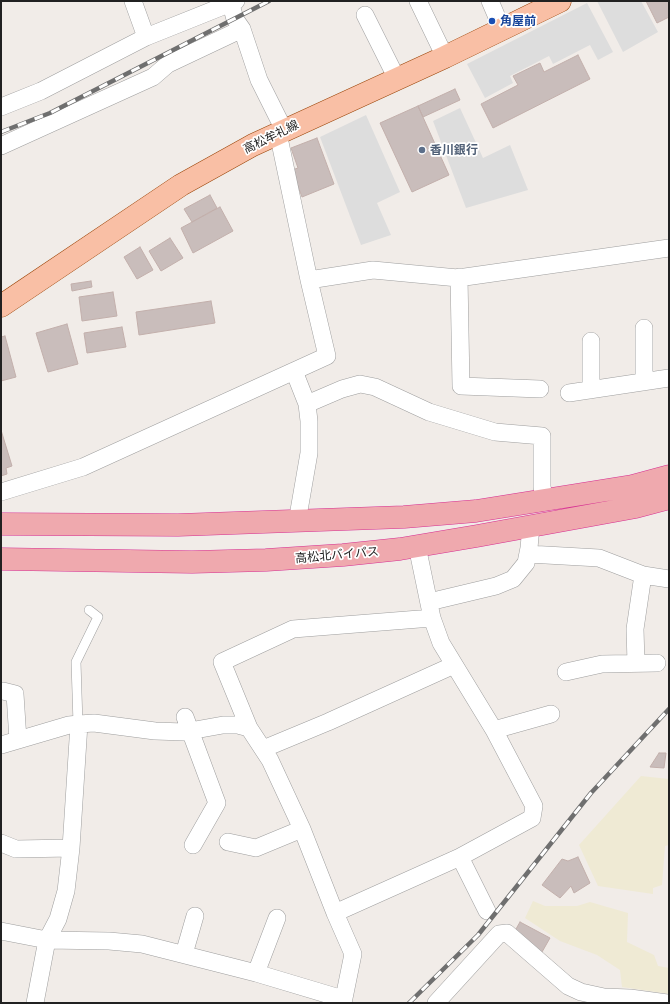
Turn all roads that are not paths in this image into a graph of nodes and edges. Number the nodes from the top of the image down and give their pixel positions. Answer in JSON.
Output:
{"nodes":[{"id":1,"x":133,"y":1,"type":"edge"},
{"id":2,"x":418,"y":1,"type":"edge"},
{"id":3,"x":490,"y":1,"type":"edge"},
{"id":4,"x":560,"y":1,"type":"edge"},
{"id":5,"x":232,"y":2,"type":"edge"},
{"id":6,"x":365,"y":15,"type":"dead end"},
{"id":7,"x":242,"y":29,"type":"junction"},
{"id":8,"x":502,"y":29,"type":"junction"},
{"id":9,"x":146,"y":37,"type":"junction"},
{"id":10,"x":445,"y":57,"type":"junction"},
{"id":11,"x":397,"y":79,"type":"junction"},
{"id":12,"x":1,"y":107,"type":"edge"},
{"id":13,"x":281,"y":132,"type":"junction"},
{"id":14,"x":1,"y":146,"type":"edge"},
{"id":15,"x":669,"y":248,"type":"edge"},
{"id":16,"x":460,"y":277,"type":"junction"},
{"id":17,"x":309,"y":280,"type":"junction"},
{"id":18,"x":1,"y":306,"type":"edge"},
{"id":19,"x":644,"y":328,"type":"dead end"},
{"id":20,"x":591,"y":341,"type":"dead end"},
{"id":21,"x":294,"y":370,"type":"junction"},
{"id":22,"x":669,"y":378,"type":"edge"},
{"id":23,"x":644,"y":382,"type":"junction"},
{"id":24,"x":540,"y":388,"type":"dead end"},
{"id":25,"x":591,"y":390,"type":"junction"},
{"id":26,"x":569,"y":393,"type":"dead end"},
{"id":27,"x":307,"y":404,"type":"junction"},
{"id":28,"x":669,"y":476,"type":"edge"},
{"id":29,"x":1,"y":492,"type":"edge"},
{"id":30,"x":669,"y":498,"type":"edge"},
{"id":31,"x":545,"y":500,"type":"junction"},
{"id":32,"x":297,"y":522,"type":"junction"},
{"id":33,"x":1,"y":524,"type":"edge"},
{"id":34,"x":531,"y":526,"type":"junction"},
{"id":35,"x":418,"y":546,"type":"junction"},
{"id":36,"x":528,"y":554,"type":"junction"},
{"id":37,"x":1,"y":559,"type":"edge"},
{"id":38,"x":642,"y":575,"type":"junction"},
{"id":39,"x":669,"y":579,"type":"edge"},
{"id":40,"x":89,"y":610,"type":"dead end"},
{"id":41,"x":431,"y":610,"type":"junction"},
{"id":42,"x":636,"y":663,"type":"junction"},
{"id":43,"x":454,"y":664,"type":"junction"},
{"id":44,"x":658,"y":664,"type":"dead end"},
{"id":45,"x":566,"y":672,"type":"dead end"},
{"id":46,"x":3,"y":691,"type":"dead end"},
{"id":47,"x":551,"y":714,"type":"dead end"},
{"id":48,"x":78,"y":724,"type":"junction"},
{"id":49,"x":189,"y":724,"type":"junction"},
{"id":50,"x":249,"y":728,"type":"junction"},
{"id":51,"x":494,"y":730,"type":"junction"},
{"id":52,"x":18,"y":740,"type":"junction"},
{"id":53,"x":1,"y":745,"type":"edge"},
{"id":54,"x":263,"y":749,"type":"junction"},
{"id":55,"x":302,"y":829,"type":"junction"},
{"id":56,"x":228,"y":842,"type":"dead end"},
{"id":57,"x":1,"y":843,"type":"edge"},
{"id":58,"x":193,"y":845,"type":"dead end"},
{"id":59,"x":72,"y":848,"type":"junction"},
{"id":60,"x":460,"y":857,"type":"junction"},
{"id":61,"x":487,"y":911,"type":"dead end"},
{"id":62,"x":335,"y":913,"type":"junction"},
{"id":63,"x":195,"y":916,"type":"dead end"},
{"id":64,"x":277,"y":918,"type":"dead end"},
{"id":65,"x":1,"y":931,"type":"edge"},
{"id":66,"x":47,"y":940,"type":"junction"},
{"id":67,"x":184,"y":954,"type":"junction"},
{"id":68,"x":256,"y":973,"type":"junction"},
{"id":69,"x":343,"y":1001,"type":"edge"},
{"id":70,"x":35,"y":1003,"type":"edge"},
{"id":71,"x":436,"y":1003,"type":"edge"},
{"id":72,"x":667,"y":1003,"type":"edge"}],
"edges":[{"from":1,"to":9,"type":"street"},
{"from":2,"to":10,"type":"street"},
{"from":3,"to":8,"type":"street"},
{"from":4,"to":8,"type":"main road","name":"高松牟礼線"},
{"from":5,"to":7,"type":"street"},
{"from":5,"to":9,"type":"street"},
{"from":6,"to":11,"type":"street"},
{"from":7,"to":13,"type":"street"},
{"from":7,"to":14,"type":"street"},
{"from":8,"to":10,"type":"main road","name":"高松牟礼線"},
{"from":9,"to":12,"type":"street"},
{"from":10,"to":11,"type":"main road","name":"高松牟礼線"},
{"from":11,"to":13,"type":"main road","name":"高松牟礼線"},
{"from":13,"to":17,"type":"street"},
{"from":13,"to":18,"type":"main road","name":"高松牟礼線"},
{"from":15,"to":16,"type":"street"},
{"from":16,"to":17,"type":"street"},
{"from":16,"to":24,"type":"street"},
{"from":17,"to":21,"type":"street"},
{"from":19,"to":23,"type":"street"},
{"from":20,"to":25,"type":"street"},
{"from":21,"to":27,"type":"street"},
{"from":21,"to":29,"type":"street"},
{"from":22,"to":23,"type":"street"},
{"from":23,"to":25,"type":"street"},
{"from":25,"to":26,"type":"street"},
{"from":27,"to":31,"type":"street"},
{"from":27,"to":32,"type":"street"},
{"from":28,"to":31,"type":"highway"},
{"from":30,"to":34,"type":"highway","name":"高松北バイパス"},
{"from":31,"to":32,"type":"highway"},
{"from":32,"to":33,"type":"highway"},
{"from":34,"to":35,"type":"highway","name":"高松北バイパス"},
{"from":34,"to":36,"type":"street"},
{"from":35,"to":37,"type":"highway","name":"高松北バイパス"},
{"from":35,"to":41,"type":"street"},
{"from":36,"to":38,"type":"street"},
{"from":36,"to":41,"type":"street"},
{"from":38,"to":39,"type":"street"},
{"from":38,"to":42,"type":"street"},
{"from":40,"to":48,"type":"lane"},
{"from":41,"to":43,"type":"street"},
{"from":41,"to":50,"type":"street"},
{"from":42,"to":44,"type":"street"},
{"from":42,"to":45,"type":"street"},
{"from":43,"to":51,"type":"street"},
{"from":43,"to":54,"type":"street"},
{"from":46,"to":52,"type":"street"},
{"from":47,"to":51,"type":"street"},
{"from":48,"to":49,"type":"street"},
{"from":48,"to":52,"type":"street"},
{"from":48,"to":59,"type":"street"},
{"from":49,"to":50,"type":"street"},
{"from":49,"to":58,"type":"street"},
{"from":50,"to":54,"type":"street"},
{"from":51,"to":60,"type":"street"},
{"from":52,"to":53,"type":"street"},
{"from":54,"to":55,"type":"street"},
{"from":55,"to":56,"type":"street"},
{"from":55,"to":62,"type":"street"},
{"from":57,"to":59,"type":"street"},
{"from":59,"to":66,"type":"street"},
{"from":60,"to":61,"type":"street"},
{"from":60,"to":62,"type":"street"},
{"from":62,"to":69,"type":"street"},
{"from":63,"to":67,"type":"street"},
{"from":64,"to":68,"type":"street"},
{"from":65,"to":66,"type":"street"},
{"from":66,"to":67,"type":"street"},
{"from":66,"to":70,"type":"street"},
{"from":67,"to":68,"type":"street"},
{"from":68,"to":69,"type":"street"},
{"from":71,"to":72,"type":"street"}]}
